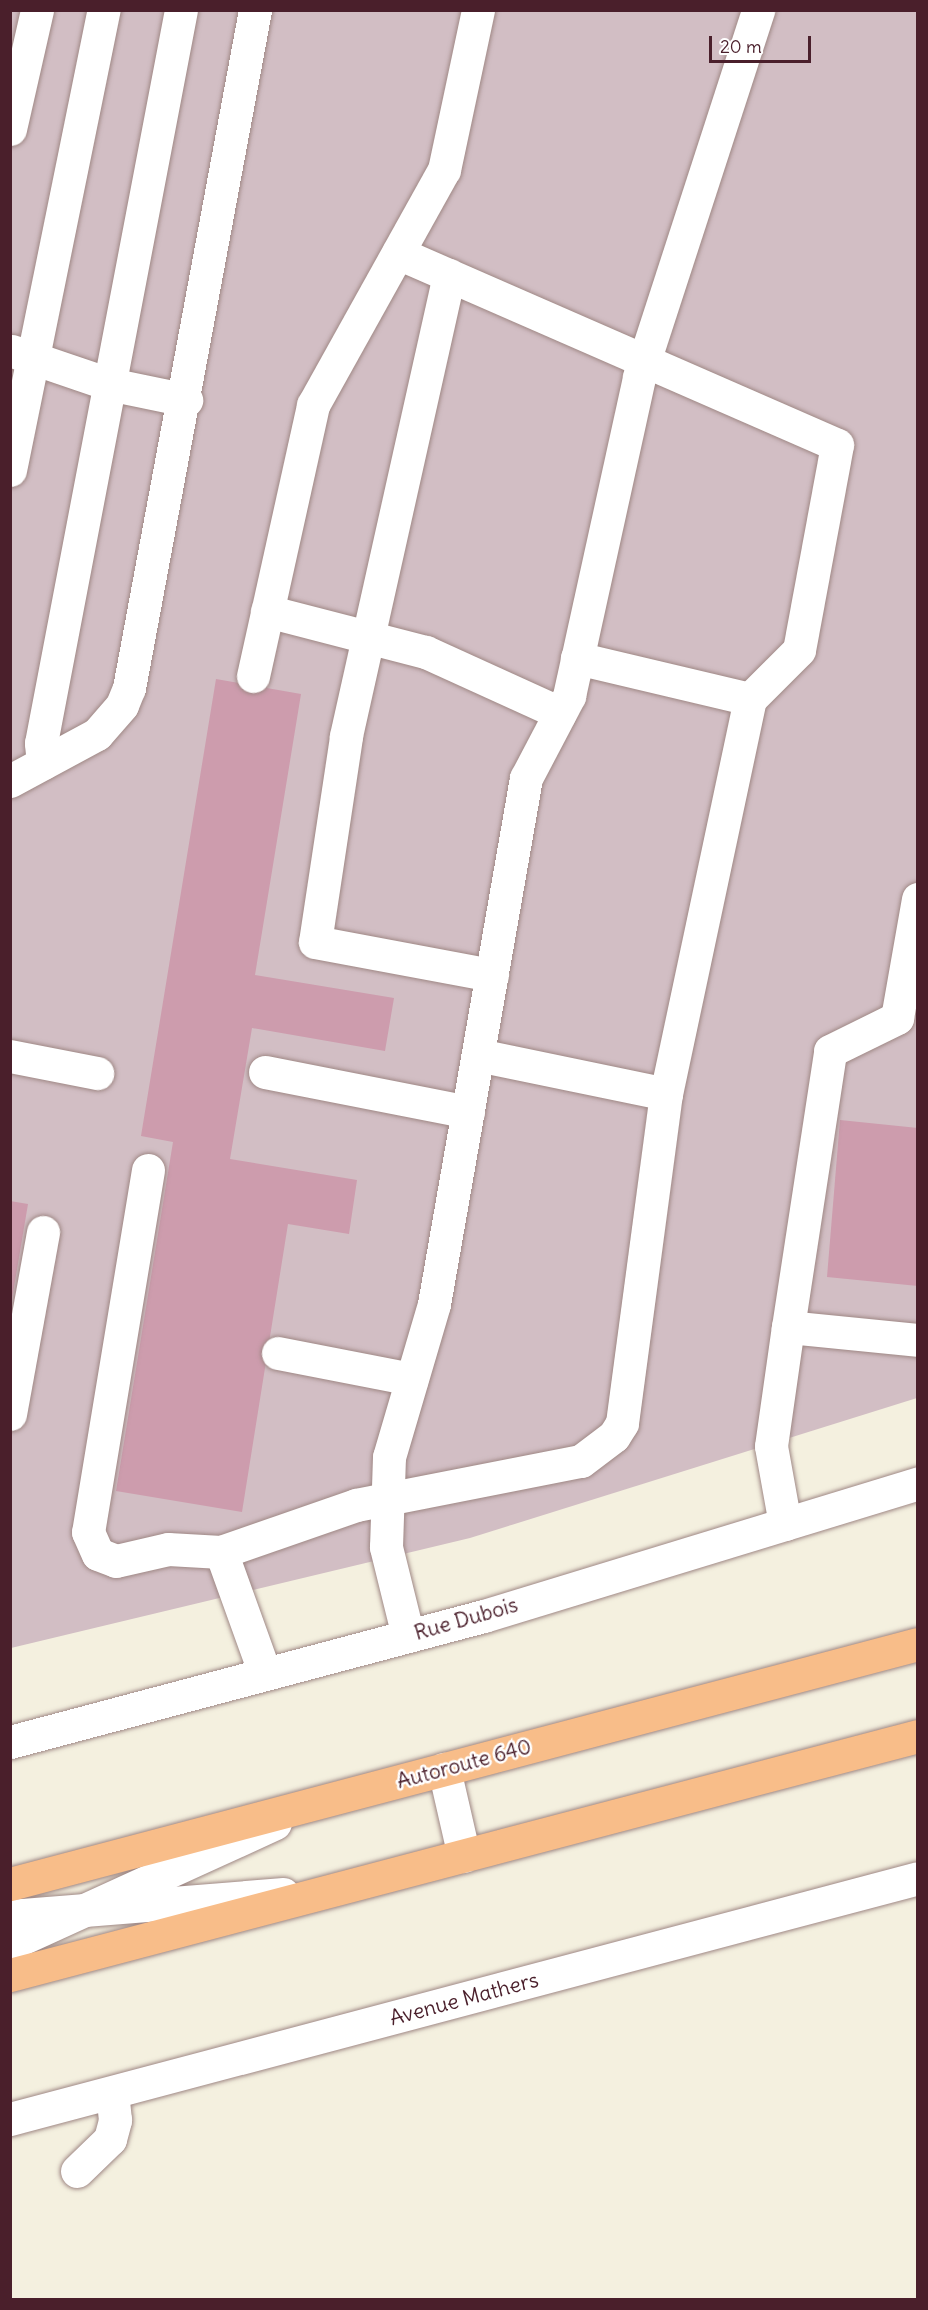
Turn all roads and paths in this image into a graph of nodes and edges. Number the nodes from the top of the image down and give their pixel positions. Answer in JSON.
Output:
{"nodes":[{"id":1,"x":37,"y":10,"type":"edge"},
{"id":2,"x":104,"y":10,"type":"edge"},
{"id":3,"x":181,"y":10,"type":"edge"},
{"id":4,"x":255,"y":10,"type":"edge"},
{"id":5,"x":478,"y":10,"type":"edge"},
{"id":6,"x":758,"y":10,"type":"edge"},
{"id":7,"x":10,"y":129,"type":"edge"},
{"id":8,"x":398,"y":253,"type":"junction"},
{"id":9,"x":449,"y":274,"type":"junction"},
{"id":10,"x":22,"y":353,"type":"edge"},
{"id":11,"x":645,"y":359,"type":"junction"},
{"id":12,"x":109,"y":384,"type":"junction"},
{"id":13,"x":186,"y":400,"type":"junction"},
{"id":14,"x":10,"y":470,"type":"edge"},
{"id":15,"x":267,"y":611,"type":"junction"},
{"id":16,"x":372,"y":637,"type":"junction"},
{"id":17,"x":577,"y":658,"type":"junction"},
{"id":18,"x":253,"y":676,"type":"dead end"},
{"id":19,"x":750,"y":699,"type":"junction"},
{"id":20,"x":560,"y":713,"type":"junction"},
{"id":21,"x":43,"y":763,"type":"junction"},
{"id":22,"x":10,"y":781,"type":"edge"},
{"id":23,"x":918,"y":899,"type":"edge"},
{"id":24,"x":492,"y":975,"type":"junction"},
{"id":25,"x":478,"y":1055,"type":"junction"},
{"id":26,"x":10,"y":1056,"type":"edge"},
{"id":27,"x":265,"y":1072,"type":"dead end"},
{"id":28,"x":97,"y":1073,"type":"dead end"},
{"id":29,"x":666,"y":1094,"type":"junction"},
{"id":30,"x":468,"y":1112,"type":"junction"},
{"id":31,"x":148,"y":1170,"type":"dead end"},
{"id":32,"x":43,"y":1232,"type":"dead end"},
{"id":33,"x":788,"y":1327,"type":"junction"},
{"id":34,"x":918,"y":1340,"type":"edge"},
{"id":35,"x":278,"y":1353,"type":"dead end"},
{"id":36,"x":412,"y":1379,"type":"junction"},
{"id":37,"x":10,"y":1414,"type":"edge"},
{"id":38,"x":918,"y":1483,"type":"edge"},
{"id":39,"x":384,"y":1500,"type":"junction"},
{"id":40,"x":785,"y":1524,"type":"junction"},
{"id":41,"x":221,"y":1552,"type":"junction"},
{"id":42,"x":408,"y":1636,"type":"junction"},
{"id":43,"x":918,"y":1644,"type":"edge"},
{"id":44,"x":265,"y":1674,"type":"junction"},
{"id":45,"x":918,"y":1736,"type":"edge"},
{"id":46,"x":10,"y":1742,"type":"edge"},
{"id":47,"x":444,"y":1769,"type":"junction"},
{"id":48,"x":320,"y":1802,"type":"junction"},
{"id":49,"x":464,"y":1856,"type":"junction"},
{"id":50,"x":918,"y":1878,"type":"edge"},
{"id":51,"x":10,"y":1884,"type":"edge"},
{"id":52,"x":335,"y":1890,"type":"junction"},
{"id":53,"x":85,"y":1910,"type":"junction"},
{"id":54,"x":10,"y":1916,"type":"edge"},
{"id":55,"x":10,"y":1944,"type":"edge"},
{"id":56,"x":10,"y":1975,"type":"edge"},
{"id":57,"x":112,"y":2092,"type":"junction"},
{"id":58,"x":10,"y":2119,"type":"edge"},
{"id":59,"x":76,"y":2171,"type":"dead end"}],
"edges":[{"from":1,"to":7,"type":"street"},
{"from":2,"to":10,"type":"street"},
{"from":3,"to":12,"type":"street"},
{"from":4,"to":13,"type":"street"},
{"from":5,"to":8,"type":"street"},
{"from":6,"to":11,"type":"street"},
{"from":8,"to":9,"type":"street"},
{"from":8,"to":15,"type":"street"},
{"from":9,"to":11,"type":"street"},
{"from":9,"to":16,"type":"street"},
{"from":10,"to":12,"type":"street"},
{"from":10,"to":14,"type":"street"},
{"from":11,"to":17,"type":"street"},
{"from":11,"to":19,"type":"street"},
{"from":12,"to":13,"type":"street"},
{"from":12,"to":21,"type":"street"},
{"from":13,"to":21,"type":"street"},
{"from":15,"to":16,"type":"street"},
{"from":15,"to":18,"type":"street"},
{"from":16,"to":20,"type":"street"},
{"from":16,"to":24,"type":"street"},
{"from":17,"to":19,"type":"street"},
{"from":17,"to":20,"type":"street"},
{"from":19,"to":29,"type":"street"},
{"from":20,"to":24,"type":"street"},
{"from":21,"to":22,"type":"street"},
{"from":23,"to":33,"type":"street"},
{"from":24,"to":25,"type":"street"},
{"from":25,"to":29,"type":"street"},
{"from":25,"to":30,"type":"street"},
{"from":26,"to":28,"type":"street"},
{"from":27,"to":30,"type":"street"},
{"from":29,"to":39,"type":"street"},
{"from":30,"to":36,"type":"street"},
{"from":31,"to":41,"type":"street"},
{"from":32,"to":37,"type":"street"},
{"from":33,"to":34,"type":"street"},
{"from":33,"to":40,"type":"street"},
{"from":35,"to":36,"type":"street"},
{"from":36,"to":39,"type":"street"},
{"from":38,"to":40,"type":"street","name":"Rue Dubois"},
{"from":39,"to":41,"type":"street"},
{"from":39,"to":42,"type":"street"},
{"from":40,"to":42,"type":"street","name":"Rue Dubois"},
{"from":41,"to":44,"type":"street"},
{"from":42,"to":44,"type":"street","name":"Rue Dubois"},
{"from":43,"to":47,"type":"highway","name":"Autoroute 640"},
{"from":44,"to":46,"type":"street","name":"Rue Dubois"},
{"from":45,"to":49,"type":"highway"},
{"from":47,"to":48,"type":"highway","name":"Autoroute 640"},
{"from":47,"to":49,"type":"street"},
{"from":48,"to":51,"type":"highway","name":"Autoroute 640"},
{"from":48,"to":53,"type":"street"},
{"from":49,"to":52,"type":"highway"},
{"from":50,"to":57,"type":"street","name":"Avenue Mathers"},
{"from":52,"to":53,"type":"street"},
{"from":52,"to":56,"type":"highway"},
{"from":53,"to":54,"type":"street"},
{"from":53,"to":55,"type":"street"},
{"from":57,"to":58,"type":"street","name":"Avenue Mathers"},
{"from":57,"to":59,"type":"street"}]}
